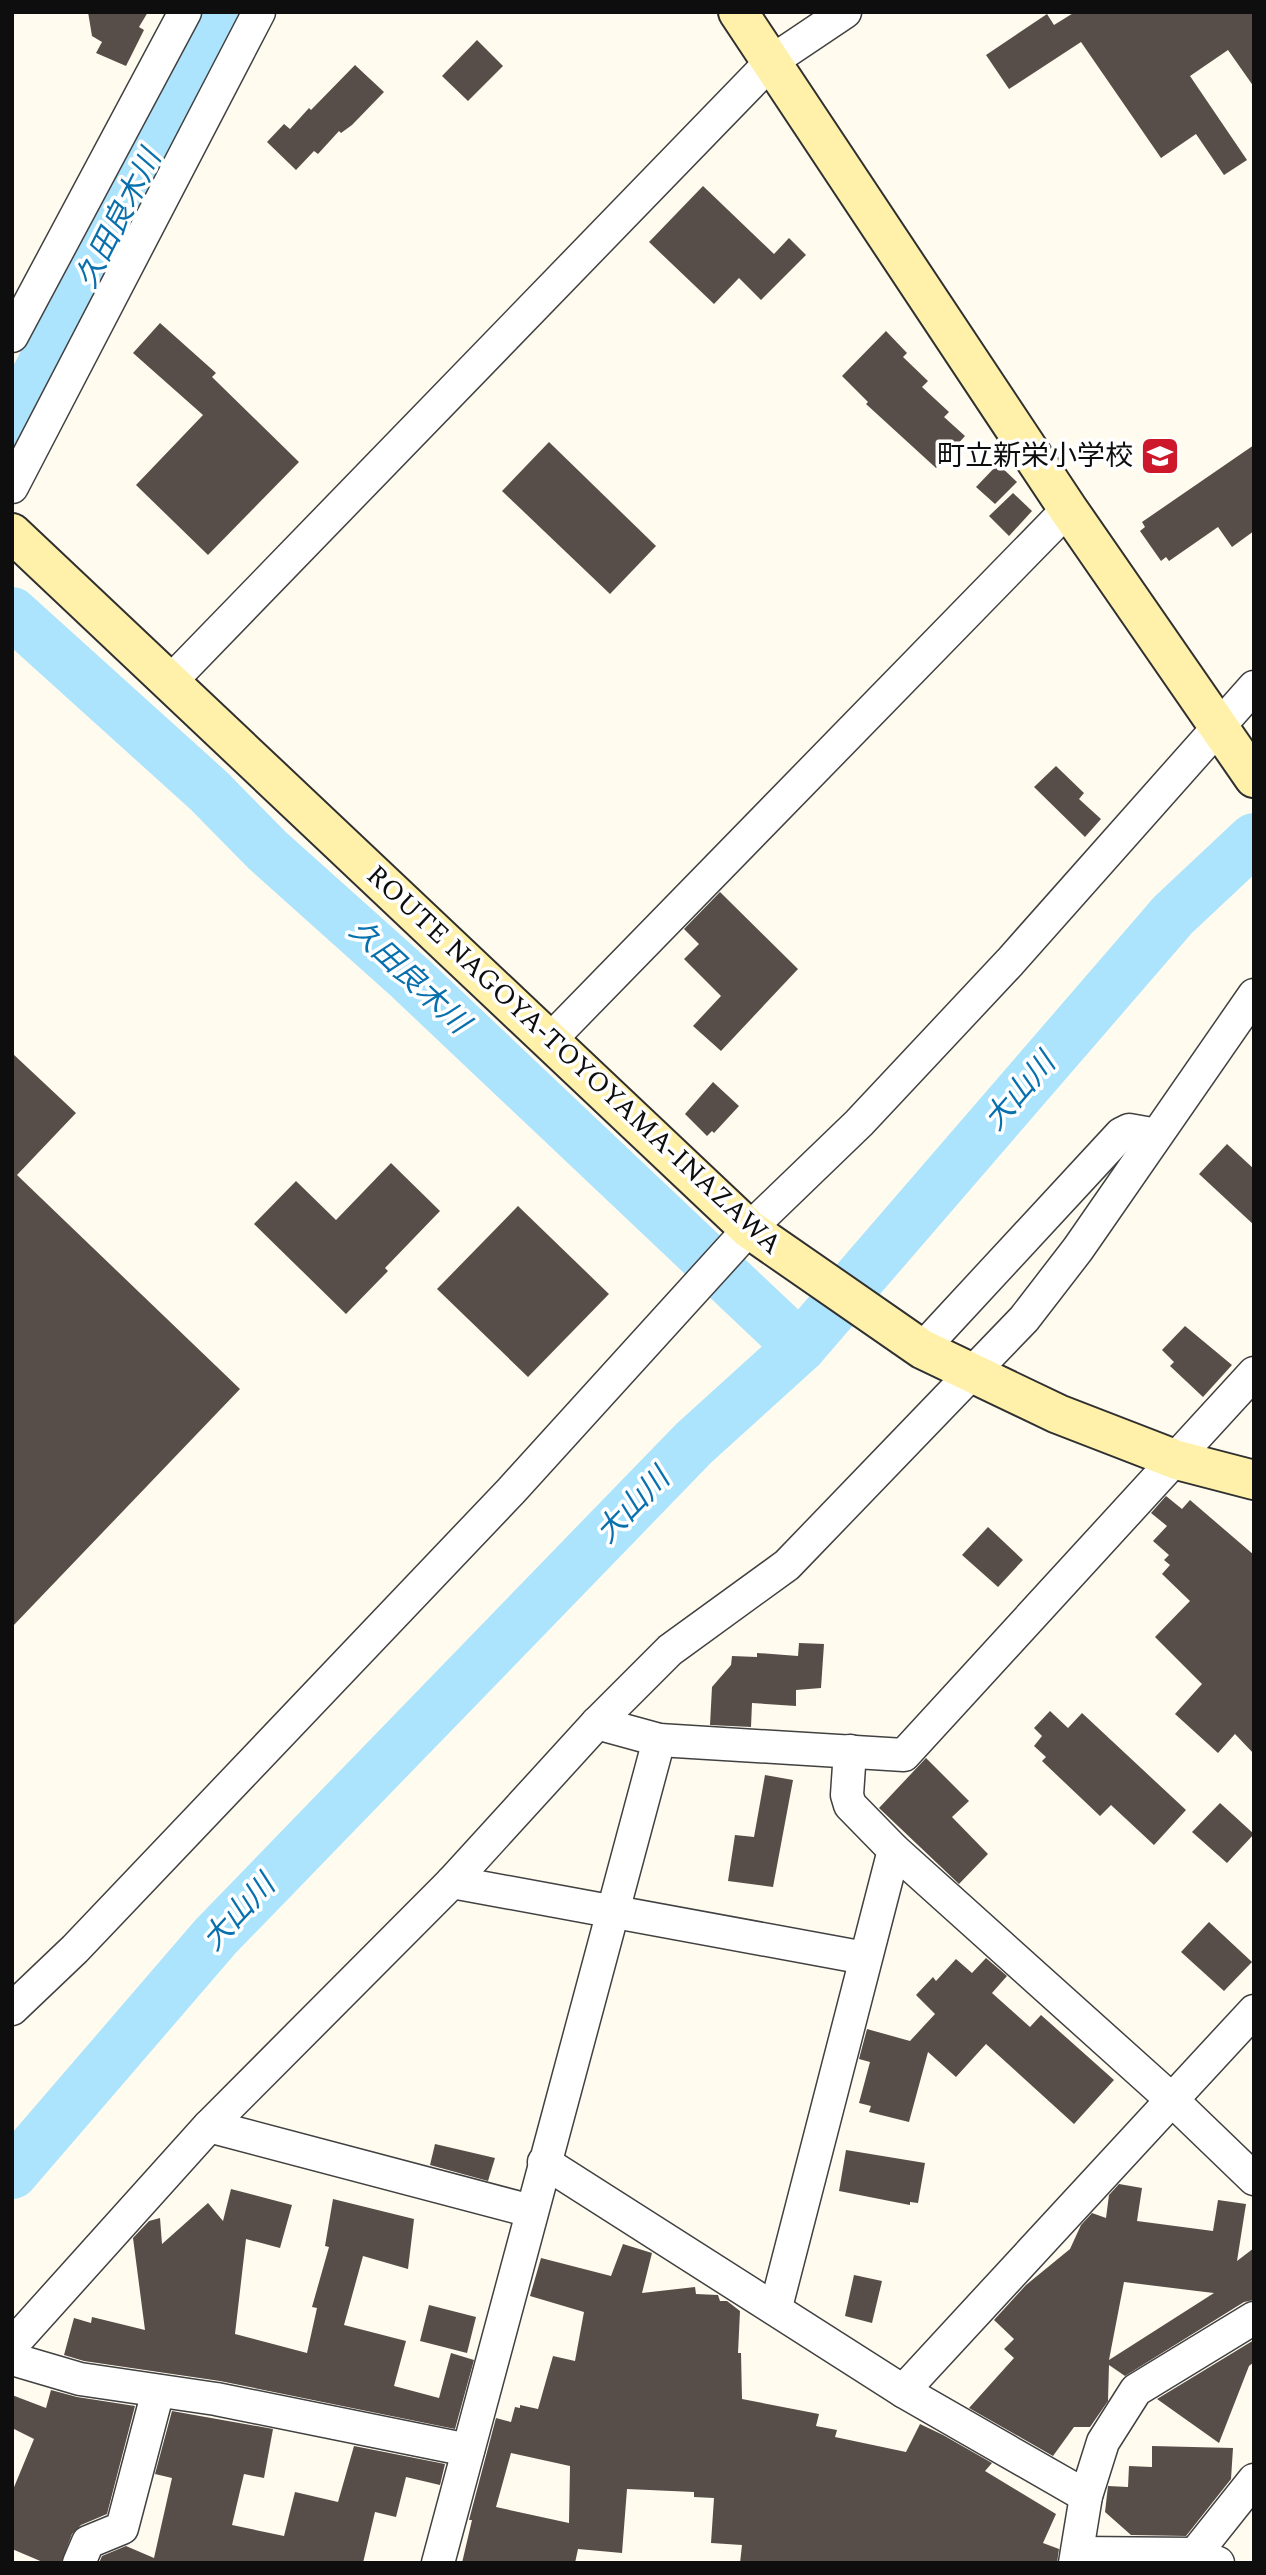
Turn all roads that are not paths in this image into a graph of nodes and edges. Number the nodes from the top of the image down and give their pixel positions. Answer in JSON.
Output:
{"nodes":[{"id":1,"x":259,"y":12,"type":"edge"},
{"id":2,"x":738,"y":12,"type":"edge"},
{"id":3,"x":845,"y":12,"type":"edge"},
{"id":4,"x":180,"y":15,"type":"edge"},
{"id":5,"x":772,"y":61,"type":"junction"},
{"id":6,"x":12,"y":336,"type":"edge"},
{"id":7,"x":12,"y":487,"type":"edge"},
{"id":8,"x":1068,"y":509,"type":"junction"},
{"id":9,"x":12,"y":533,"type":"edge"},
{"id":10,"x":170,"y":682,"type":"junction"},
{"id":11,"x":1254,"y":687,"type":"edge"},
{"id":12,"x":1218,"y":726,"type":"junction"},
{"id":13,"x":1254,"y":778,"type":"edge"},
{"id":14,"x":1254,"y":995,"type":"edge"},
{"id":15,"x":548,"y":1042,"type":"junction"},
{"id":16,"x":1151,"y":1142,"type":"junction"},
{"id":17,"x":738,"y":1242,"type":"junction"},
{"id":18,"x":918,"y":1346,"type":"junction"},
{"id":19,"x":972,"y":1373,"type":"junction"},
{"id":20,"x":1254,"y":1373,"type":"edge"},
{"id":21,"x":1177,"y":1460,"type":"junction"},
{"id":22,"x":1254,"y":1480,"type":"edge"},
{"id":23,"x":597,"y":1723,"type":"junction"},
{"id":24,"x":659,"y":1740,"type":"junction"},
{"id":25,"x":850,"y":1751,"type":"junction"},
{"id":26,"x":894,"y":1850,"type":"junction"},
{"id":27,"x":452,"y":1882,"type":"junction"},
{"id":28,"x":612,"y":1912,"type":"junction"},
{"id":29,"x":865,"y":1958,"type":"junction"},
{"id":30,"x":12,"y":2009,"type":"edge"},
{"id":31,"x":1254,"y":2011,"type":"edge"},
{"id":32,"x":1171,"y":2099,"type":"junction"},
{"id":33,"x":209,"y":2126,"type":"junction"},
{"id":34,"x":544,"y":2162,"type":"junction"},
{"id":35,"x":1254,"y":2179,"type":"edge"},
{"id":36,"x":531,"y":2211,"type":"junction"},
{"id":37,"x":776,"y":2307,"type":"junction"},
{"id":38,"x":1254,"y":2318,"type":"edge"},
{"id":39,"x":12,"y":2345,"type":"edge"},
{"id":40,"x":12,"y":2359,"type":"edge"},
{"id":41,"x":158,"y":2391,"type":"junction"},
{"id":42,"x":903,"y":2391,"type":"junction"},
{"id":43,"x":468,"y":2450,"type":"junction"},
{"id":44,"x":1254,"y":2480,"type":"edge"},
{"id":45,"x":1086,"y":2497,"type":"junction"},
{"id":46,"x":1076,"y":2558,"type":"edge"},
{"id":47,"x":1207,"y":2558,"type":"edge"},
{"id":48,"x":79,"y":2563,"type":"edge"},
{"id":49,"x":438,"y":2563,"type":"edge"}],
"edges":[{"from":1,"to":7,"type":"street"},
{"from":2,"to":5,"type":"main road"},
{"from":3,"to":5,"type":"street"},
{"from":4,"to":6,"type":"street"},
{"from":5,"to":8,"type":"main road"},
{"from":5,"to":10,"type":"street"},
{"from":8,"to":12,"type":"main road"},
{"from":8,"to":15,"type":"street"},
{"from":9,"to":10,"type":"main road","name":"ROUTE NAGOYA-TOYOYAMA-INAZAWA"},
{"from":10,"to":15,"type":"main road","name":"ROUTE NAGOYA-TOYOYAMA-INAZAWA"},
{"from":11,"to":12,"type":"street"},
{"from":12,"to":13,"type":"main road"},
{"from":12,"to":17,"type":"street"},
{"from":14,"to":16,"type":"street"},
{"from":15,"to":17,"type":"main road","name":"ROUTE NAGOYA-TOYOYAMA-INAZAWA"},
{"from":16,"to":18,"type":"street"},
{"from":16,"to":19,"type":"street"},
{"from":17,"to":18,"type":"main road","name":"ROUTE NAGOYA-TOYOYAMA-INAZAWA"},
{"from":17,"to":30,"type":"street"},
{"from":18,"to":19,"type":"main road","name":"ROUTE NAGOYA-TOYOYAMA-INAZAWA"},
{"from":19,"to":21,"type":"main road","name":"ROUTE NAGOYA-TOYOYAMA-INAZAWA"},
{"from":19,"to":23,"type":"street"},
{"from":20,"to":21,"type":"street"},
{"from":21,"to":22,"type":"main road","name":"ROUTE NAGOYA-TOYOYAMA-INAZAWA"},
{"from":21,"to":25,"type":"street"},
{"from":23,"to":24,"type":"street"},
{"from":23,"to":27,"type":"street"},
{"from":24,"to":25,"type":"street"},
{"from":24,"to":28,"type":"street"},
{"from":25,"to":26,"type":"street"},
{"from":26,"to":29,"type":"street"},
{"from":26,"to":32,"type":"street"},
{"from":27,"to":28,"type":"street"},
{"from":27,"to":33,"type":"street"},
{"from":28,"to":29,"type":"street"},
{"from":28,"to":34,"type":"street"},
{"from":29,"to":37,"type":"street"},
{"from":31,"to":32,"type":"street"},
{"from":32,"to":35,"type":"street"},
{"from":32,"to":42,"type":"street"},
{"from":33,"to":36,"type":"street"},
{"from":33,"to":39,"type":"street"},
{"from":34,"to":36,"type":"street"},
{"from":34,"to":37,"type":"street"},
{"from":36,"to":43,"type":"street"},
{"from":37,"to":42,"type":"street"},
{"from":38,"to":45,"type":"street"},
{"from":40,"to":41,"type":"street"},
{"from":41,"to":43,"type":"street"},
{"from":41,"to":48,"type":"street"},
{"from":42,"to":45,"type":"street"},
{"from":43,"to":49,"type":"street"},
{"from":44,"to":47,"type":"street"},
{"from":45,"to":46,"type":"street"},
{"from":46,"to":47,"type":"street"}]}
